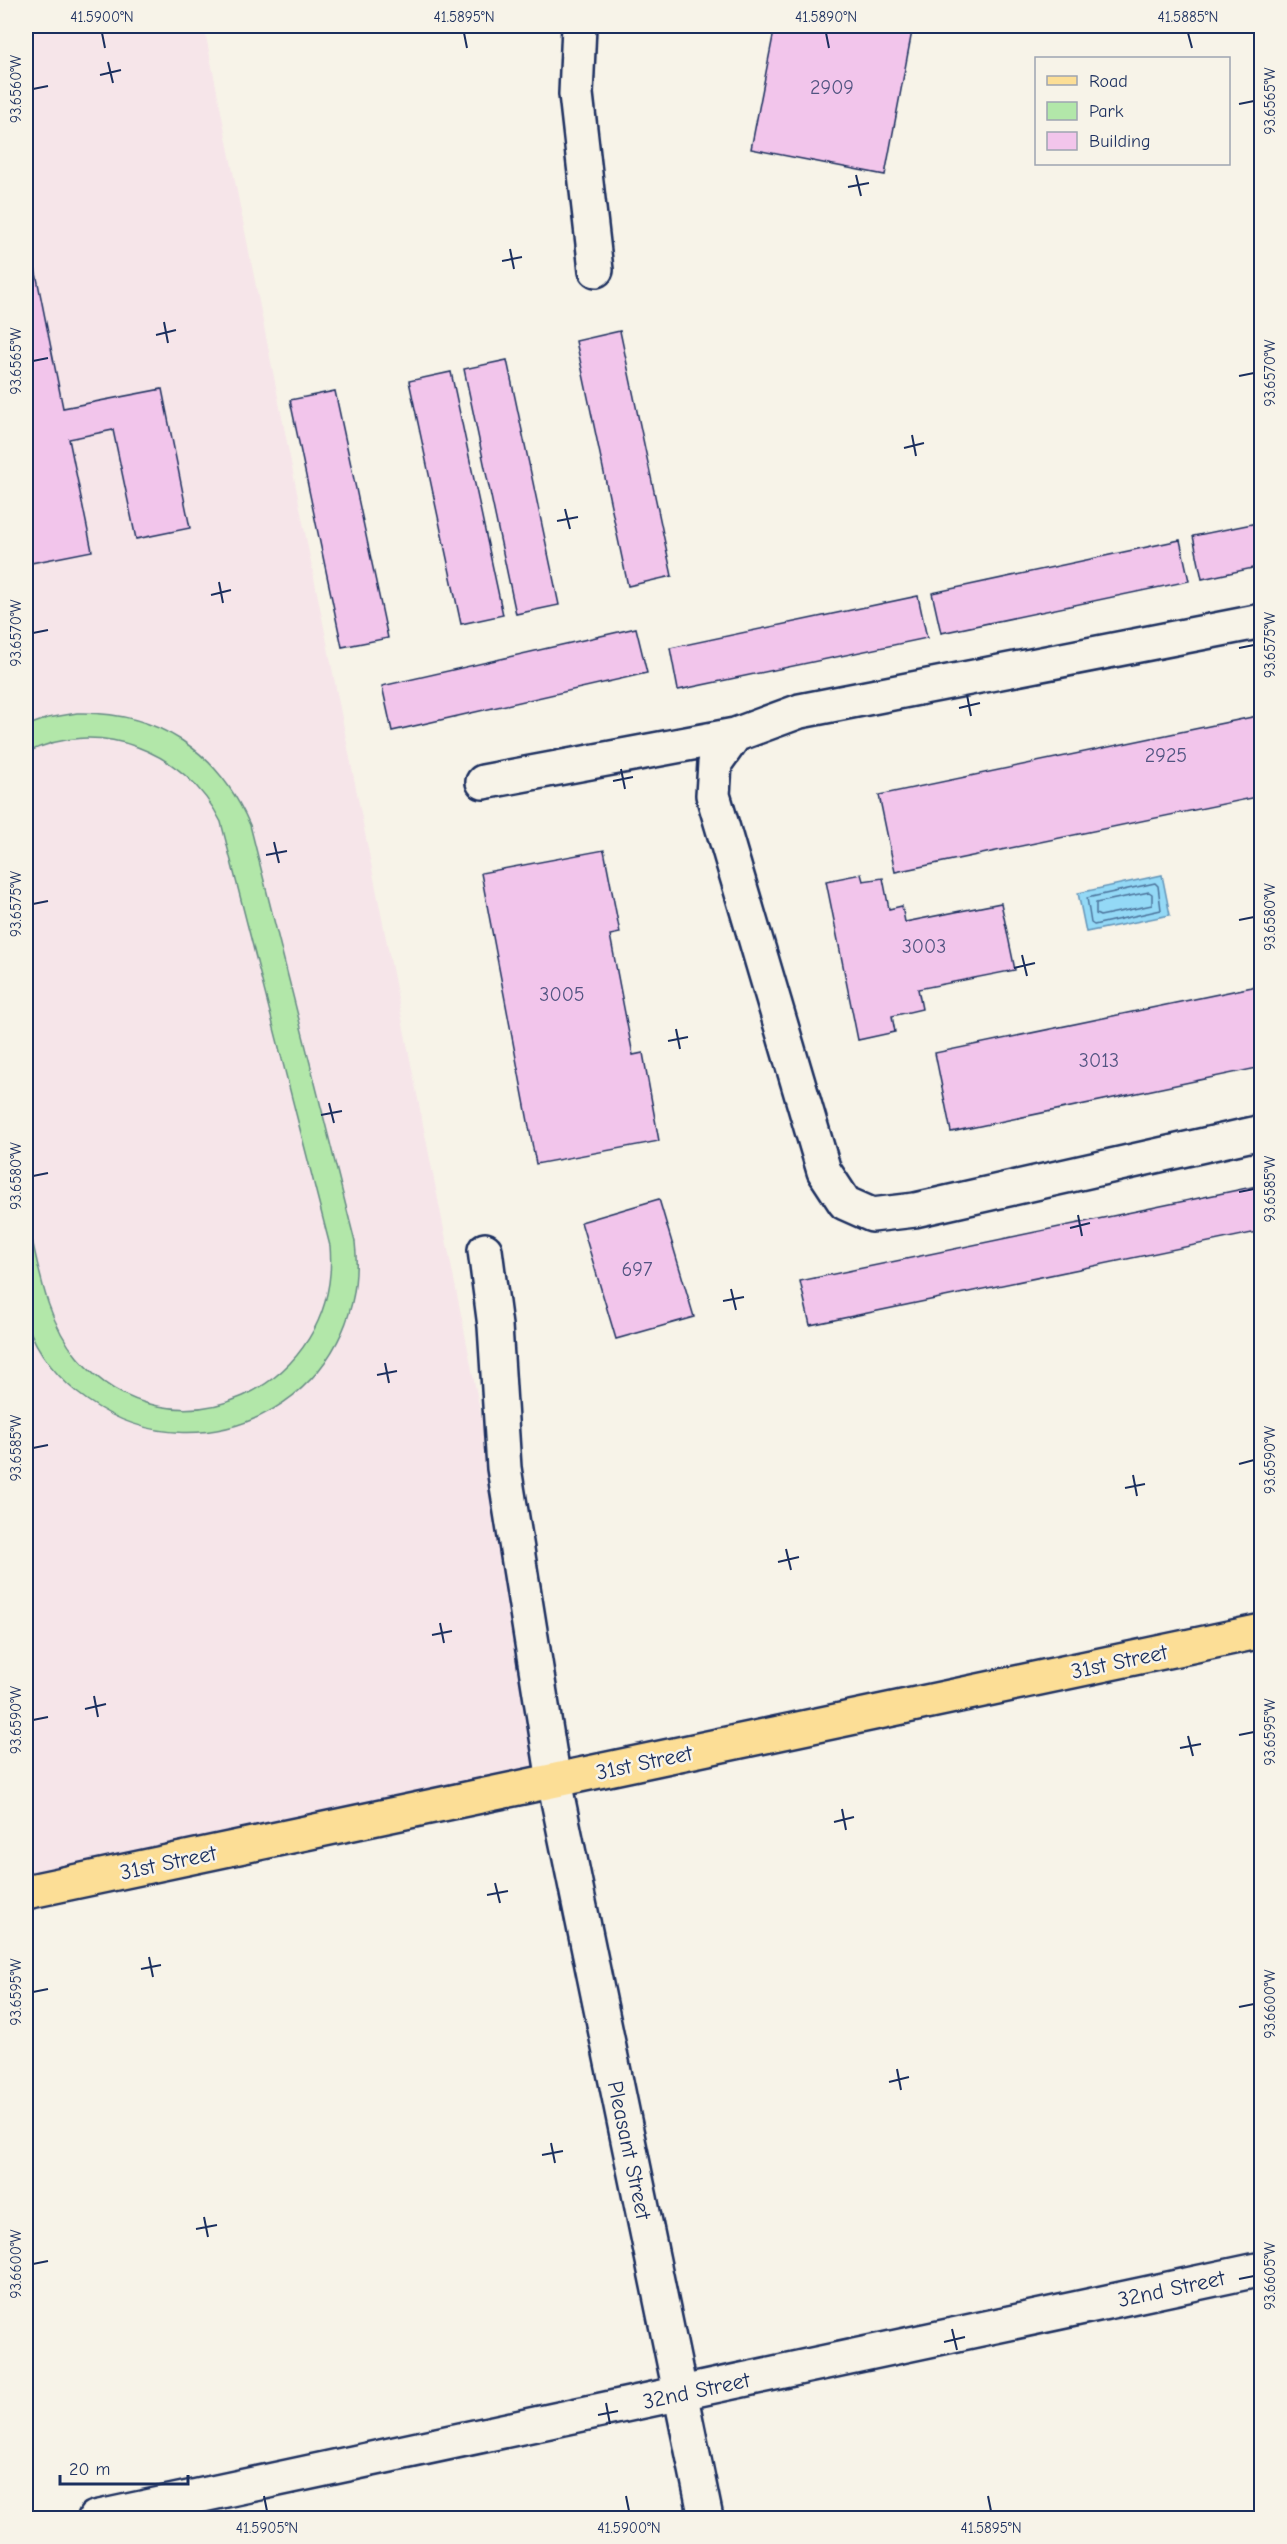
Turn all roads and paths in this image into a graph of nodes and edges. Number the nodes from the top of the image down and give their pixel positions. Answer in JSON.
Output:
{"nodes":[{"id":1,"x":578,"y":26,"type":"edge"},
{"id":2,"x":596,"y":270,"type":"dead end"},
{"id":3,"x":1262,"y":621,"type":"edge"},
{"id":4,"x":735,"y":735,"type":"junction"},
{"id":5,"x":483,"y":782,"type":"dead end"},
{"id":6,"x":1262,"y":1132,"type":"edge"},
{"id":7,"x":485,"y":1250,"type":"dead end"},
{"id":8,"x":1262,"y":1631,"type":"edge"},
{"id":9,"x":554,"y":1780,"type":"junction"},
{"id":10,"x":26,"y":1892,"type":"edge"},
{"id":11,"x":1262,"y":2269,"type":"edge"},
{"id":12,"x":681,"y":2393,"type":"junction"},
{"id":13,"x":95,"y":2518,"type":"edge"},
{"id":14,"x":706,"y":2518,"type":"edge"}],
"edges":[{"from":1,"to":2,"type":"street"},
{"from":3,"to":4,"type":"street"},
{"from":4,"to":5,"type":"street"},
{"from":4,"to":6,"type":"street"},
{"from":7,"to":9,"type":"street","name":"Pleasant Street"},
{"from":8,"to":9,"type":"main road","name":"31st Street"},
{"from":9,"to":10,"type":"main road","name":"31st Street"},
{"from":9,"to":12,"type":"street","name":"Pleasant Street"},
{"from":11,"to":12,"type":"street","name":"32nd Street"},
{"from":12,"to":13,"type":"street","name":"32nd Street"},
{"from":12,"to":14,"type":"street","name":"Pleasant Street"}]}
